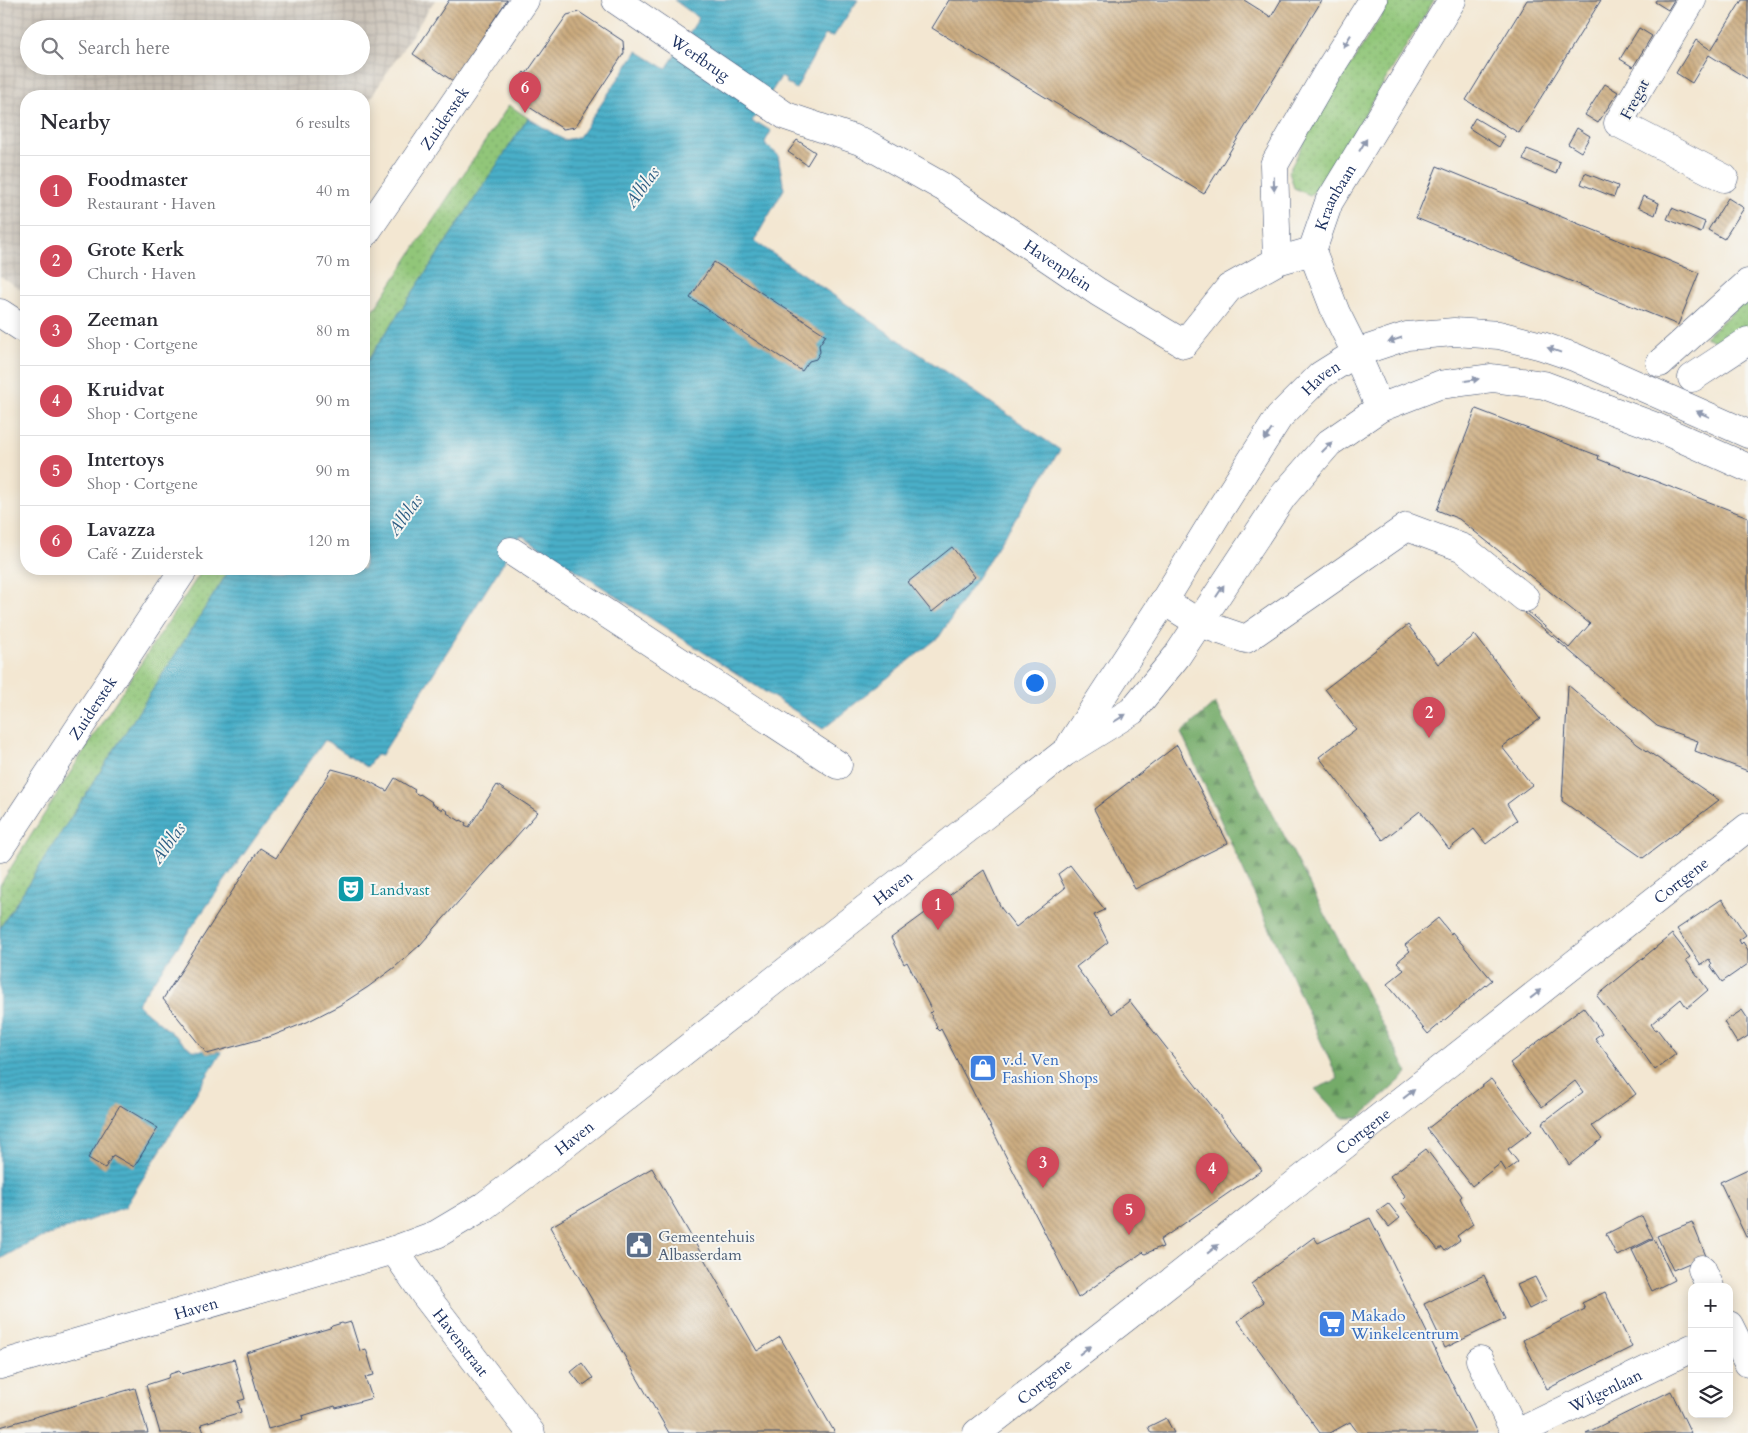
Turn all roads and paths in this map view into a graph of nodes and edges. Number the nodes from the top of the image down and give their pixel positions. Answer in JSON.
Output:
{"nodes":[{"id":1,"x":525,"y":0,"type":"edge"},
{"id":2,"x":616,"y":0,"type":"edge"},
{"id":3,"x":1373,"y":0,"type":"edge"},
{"id":4,"x":1452,"y":0,"type":"edge"},
{"id":5,"x":1692,"y":0,"type":"edge"},
{"id":6,"x":786,"y":116,"type":"joint"},
{"id":7,"x":1724,"y":178,"type":"dead end"},
{"id":8,"x":370,"y":226,"type":"edge"},
{"id":9,"x":1312,"y":252,"type":"junction"},
{"id":10,"x":1277,"y":261,"type":"junction"},
{"id":11,"x":1748,"y":283,"type":"edge"},
{"id":12,"x":0,"y":313,"type":"edge"},
{"id":13,"x":20,"y":326,"type":"edge"},
{"id":14,"x":1748,"y":341,"type":"edge"},
{"id":15,"x":1356,"y":353,"type":"junction"},
{"id":16,"x":1660,"y":363,"type":"dead end"},
{"id":17,"x":1692,"y":378,"type":"dead end"},
{"id":18,"x":1380,"y":408,"type":"junction"},
{"id":19,"x":1748,"y":434,"type":"edge"},
{"id":20,"x":1748,"y":468,"type":"edge"},
{"id":21,"x":511,"y":551,"type":"dead end"},
{"id":22,"x":180,"y":575,"type":"edge"},
{"id":23,"x":1525,"y":598,"type":"dead end"},
{"id":24,"x":1164,"y":601,"type":"junction"},
{"id":25,"x":1199,"y":623,"type":"junction"},
{"id":26,"x":1064,"y":753,"type":"junction"},
{"id":27,"x":838,"y":765,"type":"dead end"},
{"id":28,"x":1748,"y":827,"type":"edge"},
{"id":29,"x":0,"y":848,"type":"edge"},
{"id":30,"x":394,"y":1250,"type":"junction"},
{"id":31,"x":1733,"y":1334,"type":"edge"},
{"id":32,"x":1688,"y":1350,"type":"edge"},
{"id":33,"x":1480,"y":1360,"type":"dead end"},
{"id":34,"x":1748,"y":1363,"type":"edge"},
{"id":35,"x":0,"y":1365,"type":"edge"},
{"id":36,"x":531,"y":1433,"type":"edge"},
{"id":37,"x":977,"y":1433,"type":"edge"},
{"id":38,"x":1516,"y":1433,"type":"edge"}],
"edges":[{"from":1,"to":8,"type":"street","name":"Zuiderstek"},
{"from":2,"to":6,"type":"street","name":"Werfbrug"},
{"from":3,"to":10,"type":"street","one_way":true},
{"from":9,"to":4,"type":"street","name":"Kraanbaan","one_way":true},
{"from":5,"to":7,"type":"street","name":"Fregat"},
{"from":6,"to":10,"type":"street","name":"Havenplein"},
{"from":9,"to":10,"type":"street","name":"Havenplein"},
{"from":9,"to":15,"type":"street","name":"Kraanbaan"},
{"from":11,"to":16,"type":"street"},
{"from":12,"to":13,"type":"street"},
{"from":14,"to":17,"type":"street"},
{"from":15,"to":18,"type":"street","name":"Kraanbaan"},
{"from":19,"to":15,"type":"street","name":"Haven","one_way":true},
{"from":15,"to":24,"type":"street","name":"Haven","one_way":true},
{"from":18,"to":20,"type":"street","name":"Haven","one_way":true},
{"from":25,"to":18,"type":"street","name":"Haven","one_way":true},
{"from":21,"to":27,"type":"street"},
{"from":22,"to":29,"type":"street","name":"Zuiderstek"},
{"from":23,"to":25,"type":"street"},
{"from":24,"to":25,"type":"street"},
{"from":24,"to":26,"type":"street","name":"Haven"},
{"from":26,"to":25,"type":"street","name":"Haven","one_way":true},
{"from":26,"to":30,"type":"street","name":"Haven"},
{"from":37,"to":28,"type":"street","name":"Cortgene","one_way":true},
{"from":30,"to":35,"type":"street","name":"Haven"},
{"from":30,"to":36,"type":"street","name":"Havenstraat"},
{"from":31,"to":34,"type":"street"},
{"from":32,"to":38,"type":"street","name":"Wilgenlaan"},
{"from":33,"to":38,"type":"street","name":"Wilgenlaan"}]}
